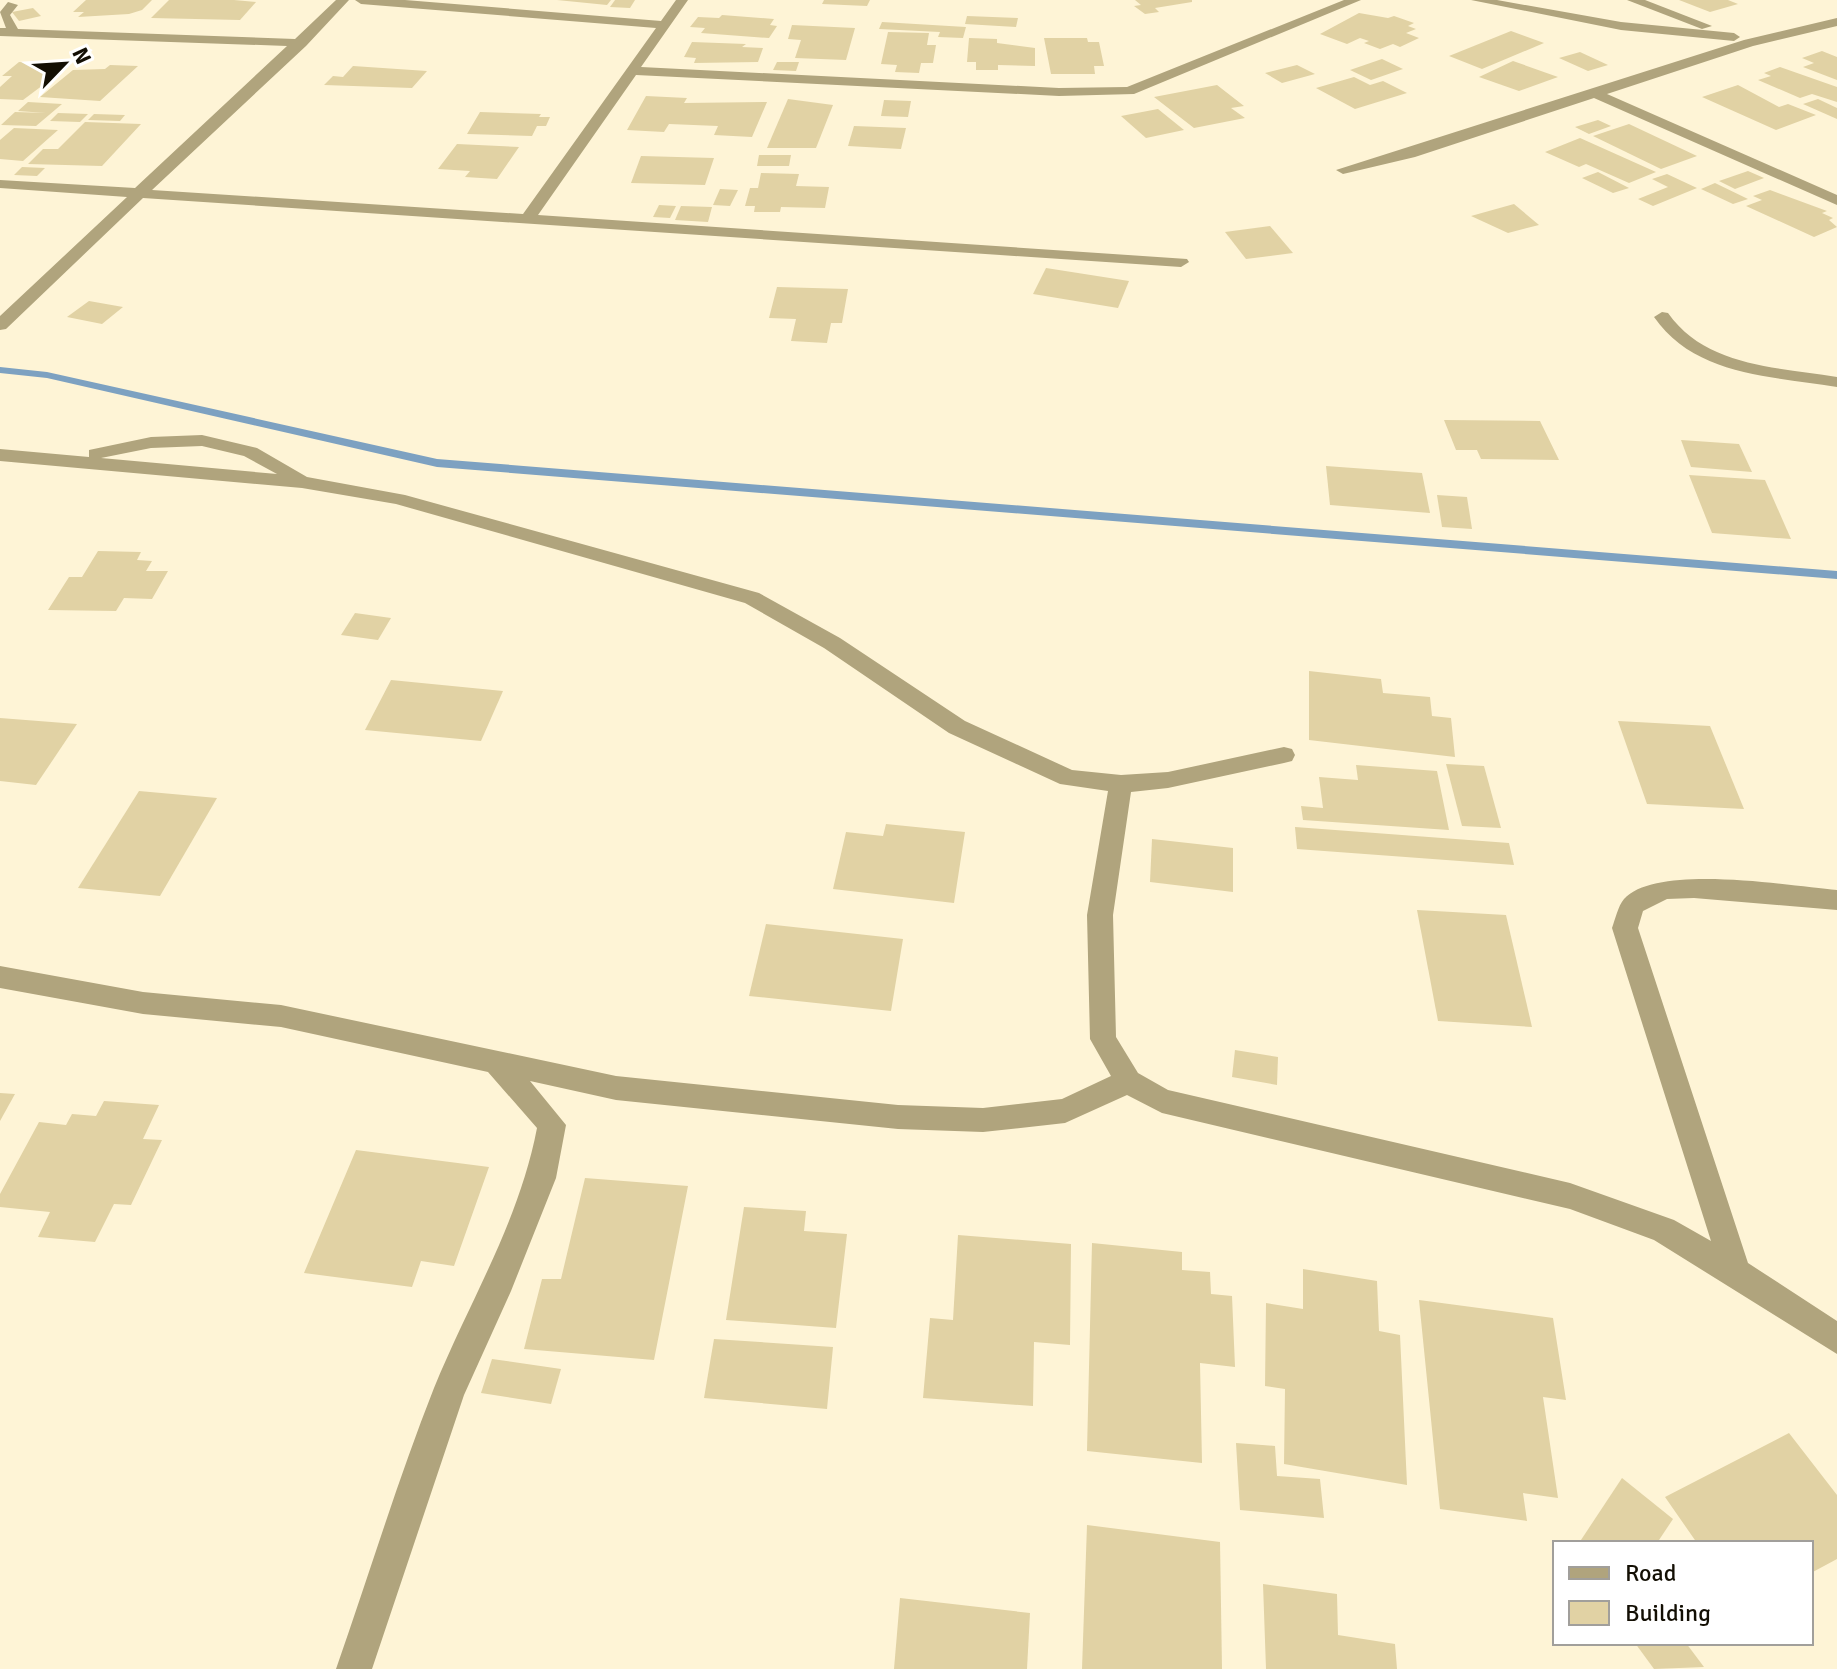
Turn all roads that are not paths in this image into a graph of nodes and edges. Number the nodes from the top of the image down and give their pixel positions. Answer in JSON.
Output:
{"nodes":[{"id":1,"x":343,"y":0,"type":"edge"},
{"id":2,"x":361,"y":0,"type":"edge"},
{"id":3,"x":682,"y":0,"type":"edge"},
{"id":4,"x":1355,"y":0,"type":"edge"},
{"id":5,"x":1477,"y":0,"type":"edge"},
{"id":6,"x":1633,"y":0,"type":"edge"},
{"id":7,"x":10,"y":5,"type":"edge"},
{"id":8,"x":1837,"y":22,"type":"edge"},
{"id":9,"x":665,"y":25,"type":"junction"},
{"id":10,"x":7,"y":32,"type":"edge"},
{"id":11,"x":1734,"y":37,"type":"junction"},
{"id":12,"x":301,"y":43,"type":"junction"},
{"id":13,"x":1749,"y":43,"type":"junction"},
{"id":14,"x":632,"y":71,"type":"junction"},
{"id":15,"x":1598,"y":95,"type":"junction"},
{"id":16,"x":1343,"y":170,"type":"dead end"},
{"id":17,"x":0,"y":184,"type":"edge"},
{"id":18,"x":138,"y":194,"type":"junction"},
{"id":19,"x":1837,"y":201,"type":"edge"},
{"id":20,"x":526,"y":221,"type":"junction"},
{"id":21,"x":1181,"y":262,"type":"dead end"},
{"id":22,"x":1662,"y":317,"type":"dead end"},
{"id":23,"x":0,"y":325,"type":"edge"},
{"id":24,"x":1837,"y":382,"type":"edge"},
{"id":25,"x":0,"y":455,"type":"edge"},
{"id":26,"x":75,"y":459,"type":"junction"},
{"id":27,"x":302,"y":482,"type":"junction"},
{"id":28,"x":1284,"y":755,"type":"dead end"},
{"id":29,"x":1121,"y":784,"type":"junction"},
{"id":30,"x":1837,"y":900,"type":"edge"},
{"id":31,"x":0,"y":977,"type":"edge"},
{"id":32,"x":495,"y":1061,"type":"junction"},
{"id":33,"x":1128,"y":1081,"type":"junction"},
{"id":34,"x":1736,"y":1272,"type":"junction"},
{"id":35,"x":1837,"y":1339,"type":"edge"},
{"id":36,"x":354,"y":1669,"type":"edge"}],
"edges":[{"from":1,"to":12,"type":"street"},
{"from":2,"to":9,"type":"street"},
{"from":3,"to":9,"type":"street"},
{"from":4,"to":14,"type":"street"},
{"from":5,"to":11,"type":"street"},
{"from":6,"to":11,"type":"street"},
{"from":7,"to":10,"type":"street"},
{"from":8,"to":13,"type":"street"},
{"from":9,"to":14,"type":"street"},
{"from":10,"to":12,"type":"street"},
{"from":11,"to":13,"type":"street"},
{"from":12,"to":18,"type":"street"},
{"from":13,"to":15,"type":"street"},
{"from":14,"to":20,"type":"street"},
{"from":15,"to":16,"type":"street"},
{"from":15,"to":19,"type":"street"},
{"from":17,"to":18,"type":"street"},
{"from":18,"to":20,"type":"street"},
{"from":18,"to":23,"type":"street"},
{"from":20,"to":21,"type":"street"},
{"from":22,"to":24,"type":"street"},
{"from":25,"to":26,"type":"street"},
{"from":26,"to":27,"type":"street"},
{"from":26,"to":27,"type":"street"},
{"from":27,"to":29,"type":"street"},
{"from":28,"to":29,"type":"street"},
{"from":29,"to":33,"type":"street"},
{"from":30,"to":34,"type":"street"},
{"from":31,"to":32,"type":"street"},
{"from":32,"to":33,"type":"street"},
{"from":32,"to":36,"type":"street"},
{"from":33,"to":34,"type":"street"},
{"from":34,"to":35,"type":"street"}]}
